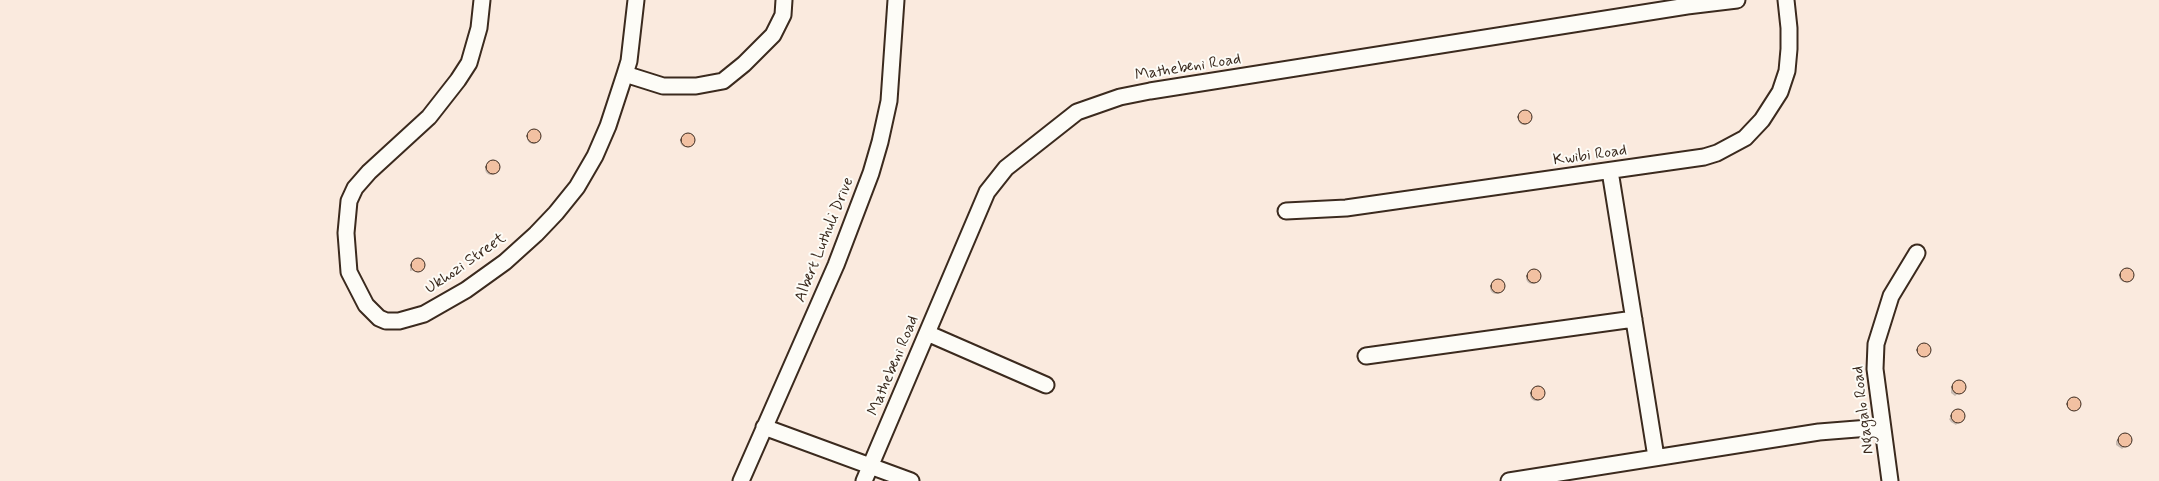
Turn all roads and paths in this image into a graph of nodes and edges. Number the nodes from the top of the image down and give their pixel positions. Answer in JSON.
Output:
{"nodes":[{"id":1,"x":482,"y":0,"type":"edge"},
{"id":2,"x":636,"y":0,"type":"edge"},
{"id":3,"x":784,"y":0,"type":"edge"},
{"id":4,"x":896,"y":0,"type":"edge"},
{"id":5,"x":1737,"y":0,"type":"edge"},
{"id":6,"x":1786,"y":0,"type":"edge"},
{"id":7,"x":1687,"y":3,"type":"edge"},
{"id":8,"x":625,"y":74,"type":"junction"},
{"id":9,"x":1610,"y":171,"type":"junction"},
{"id":10,"x":1286,"y":211,"type":"dead end"},
{"id":11,"x":1917,"y":253,"type":"dead end"},
{"id":12,"x":1634,"y":319,"type":"junction"},
{"id":13,"x":927,"y":332,"type":"junction"},
{"id":14,"x":1366,"y":356,"type":"dead end"},
{"id":15,"x":1046,"y":385,"type":"dead end"},
{"id":16,"x":764,"y":427,"type":"junction"},
{"id":17,"x":1882,"y":428,"type":"junction"},
{"id":18,"x":1656,"y":457,"type":"junction"},
{"id":19,"x":871,"y":466,"type":"junction"},
{"id":20,"x":741,"y":481,"type":"edge"},
{"id":21,"x":864,"y":481,"type":"edge"},
{"id":22,"x":911,"y":481,"type":"edge"},
{"id":23,"x":1514,"y":481,"type":"edge"},
{"id":24,"x":1890,"y":481,"type":"edge"}],
"edges":[{"from":1,"to":8,"type":"street","name":"Ukhozi Street"},
{"from":2,"to":8,"type":"street","name":"Ukhozi Street"},
{"from":3,"to":8,"type":"street"},
{"from":4,"to":16,"type":"street","name":"Albert Luthuli Drive"},
{"from":5,"to":7,"type":"street","name":"Mathebeni Road"},
{"from":6,"to":9,"type":"street","name":"Kwibi Road"},
{"from":7,"to":13,"type":"street","name":"Mathebeni Road"},
{"from":9,"to":10,"type":"street","name":"Kwibi Road"},
{"from":9,"to":12,"type":"street"},
{"from":11,"to":17,"type":"street","name":"Ngagalo Road"},
{"from":12,"to":14,"type":"street"},
{"from":12,"to":18,"type":"street"},
{"from":13,"to":15,"type":"street"},
{"from":13,"to":19,"type":"street","name":"Mathebeni Road"},
{"from":16,"to":19,"type":"street"},
{"from":16,"to":20,"type":"street","name":"Albert Luthuli Drive"},
{"from":17,"to":18,"type":"street"},
{"from":17,"to":24,"type":"street","name":"Ngagalo Road"},
{"from":18,"to":23,"type":"street"},
{"from":19,"to":21,"type":"street","name":"Mathebeni Road"},
{"from":19,"to":22,"type":"street"}]}
